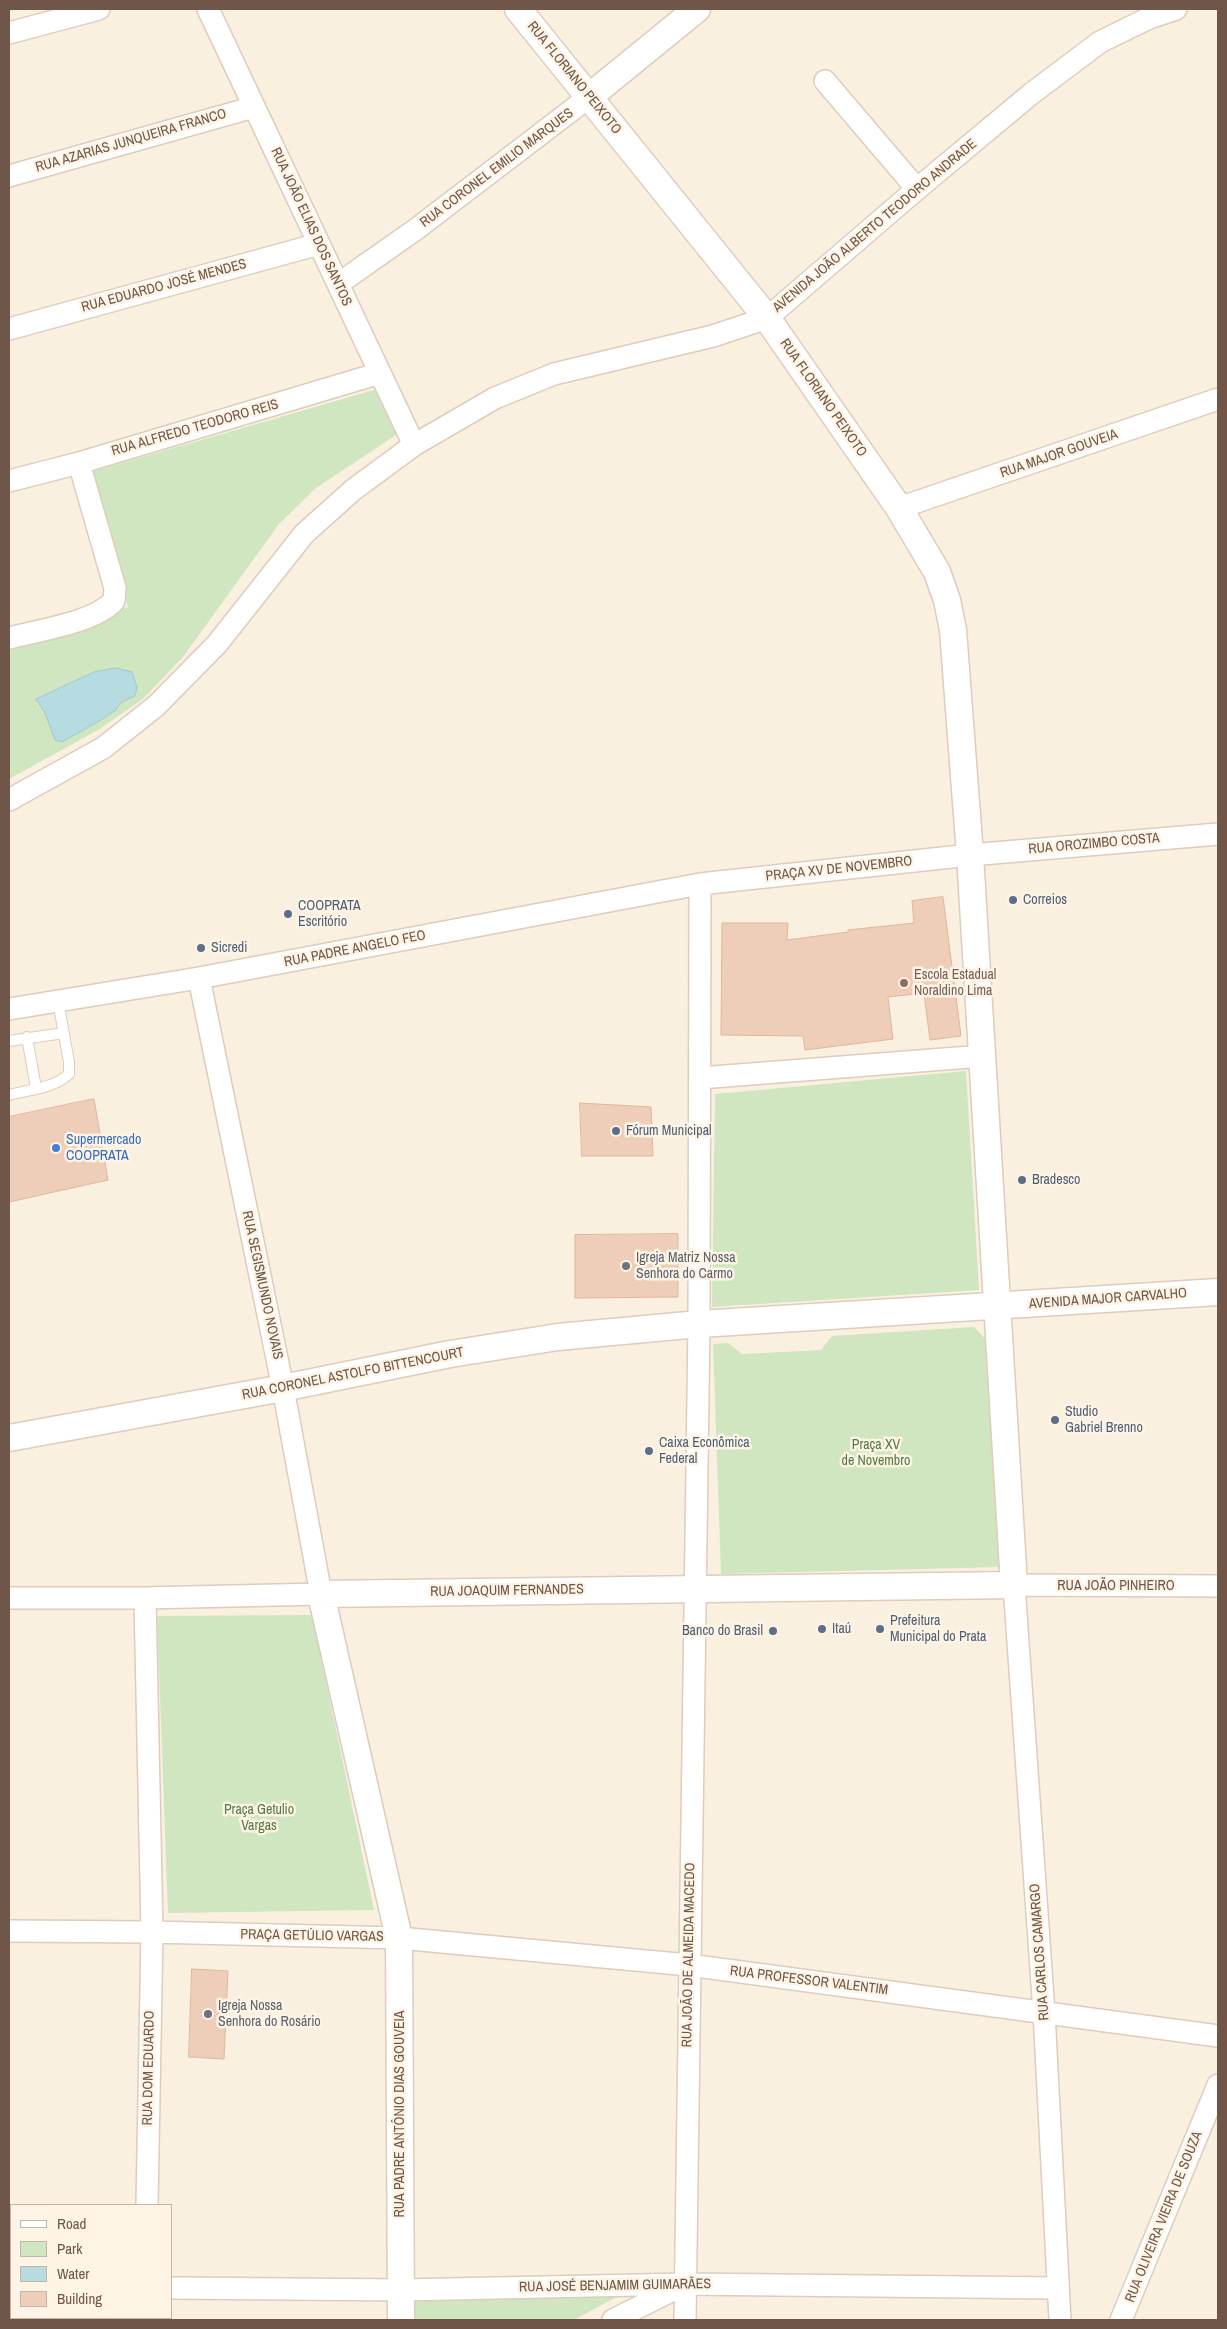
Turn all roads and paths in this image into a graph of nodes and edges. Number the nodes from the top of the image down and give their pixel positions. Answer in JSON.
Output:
{"nodes":[{"id":1,"x":98,"y":9,"type":"edge"},
{"id":2,"x":208,"y":9,"type":"edge"},
{"id":3,"x":518,"y":9,"type":"edge"},
{"id":4,"x":697,"y":9,"type":"edge"},
{"id":5,"x":1176,"y":9,"type":"edge"},
{"id":6,"x":9,"y":34,"type":"edge"},
{"id":7,"x":825,"y":81,"type":"dead end"},
{"id":8,"x":589,"y":97,"type":"junction"},
{"id":9,"x":254,"y":106,"type":"junction"},
{"id":10,"x":9,"y":176,"type":"edge"},
{"id":11,"x":917,"y":189,"type":"junction"},
{"id":12,"x":319,"y":244,"type":"junction"},
{"id":13,"x":338,"y":284,"type":"junction"},
{"id":14,"x":767,"y":318,"type":"junction"},
{"id":15,"x":9,"y":329,"type":"edge"},
{"id":16,"x":380,"y":373,"type":"junction"},
{"id":17,"x":1218,"y":399,"type":"edge"},
{"id":18,"x":414,"y":445,"type":"junction"},
{"id":19,"x":79,"y":462,"type":"junction"},
{"id":20,"x":9,"y":481,"type":"edge"},
{"id":21,"x":899,"y":508,"type":"junction"},
{"id":22,"x":9,"y":638,"type":"edge"},
{"id":23,"x":9,"y":800,"type":"edge"},
{"id":24,"x":1218,"y":834,"type":"edge"},
{"id":25,"x":970,"y":854,"type":"junction"},
{"id":26,"x":700,"y":884,"type":"junction"},
{"id":27,"x":199,"y":978,"type":"junction"},
{"id":28,"x":58,"y":1001,"type":"junction"},
{"id":29,"x":9,"y":1009,"type":"edge"},
{"id":30,"x":64,"y":1033,"type":"junction"},
{"id":31,"x":27,"y":1037,"type":"junction"},
{"id":32,"x":9,"y":1041,"type":"edge"},
{"id":33,"x":983,"y":1056,"type":"junction"},
{"id":34,"x":700,"y":1078,"type":"junction"},
{"id":35,"x":36,"y":1088,"type":"junction"},
{"id":36,"x":9,"y":1095,"type":"edge"},
{"id":37,"x":1218,"y":1292,"type":"edge"},
{"id":38,"x":998,"y":1306,"type":"junction"},
{"id":39,"x":699,"y":1324,"type":"junction"},
{"id":40,"x":283,"y":1388,"type":"junction"},
{"id":41,"x":9,"y":1438,"type":"edge"},
{"id":42,"x":1014,"y":1585,"type":"junction"},
{"id":43,"x":1218,"y":1586,"type":"edge"},
{"id":44,"x":694,"y":1589,"type":"junction"},
{"id":45,"x":321,"y":1594,"type":"junction"},
{"id":46,"x":9,"y":1598,"type":"edge"},
{"id":47,"x":145,"y":1598,"type":"junction"},
{"id":48,"x":9,"y":1931,"type":"edge"},
{"id":49,"x":152,"y":1932,"type":"junction"},
{"id":50,"x":399,"y":1938,"type":"junction"},
{"id":51,"x":689,"y":1965,"type":"junction"},
{"id":52,"x":1044,"y":2012,"type":"junction"},
{"id":53,"x":1218,"y":2036,"type":"edge"},
{"id":54,"x":1218,"y":2086,"type":"edge"},
{"id":55,"x":147,"y":2204,"type":"edge"},
{"id":56,"x":685,"y":2284,"type":"junction"},
{"id":57,"x":172,"y":2288,"type":"edge"},
{"id":58,"x":1058,"y":2288,"type":"junction"},
{"id":59,"x":402,"y":2290,"type":"junction"},
{"id":60,"x":401,"y":2320,"type":"edge"},
{"id":61,"x":613,"y":2320,"type":"edge"},
{"id":62,"x":685,"y":2320,"type":"edge"},
{"id":63,"x":1060,"y":2320,"type":"edge"},
{"id":64,"x":1121,"y":2320,"type":"edge"}],
"edges":[{"from":1,"to":6,"type":"street"},
{"from":2,"to":9,"type":"street","name":"RUA JOÃO ELIAS DOS SANTOS"},
{"from":3,"to":8,"type":"street","name":"RUA FLORIANO PEIXOTO"},
{"from":4,"to":8,"type":"street","name":"RUA CORONEL EMILIO MARQUES"},
{"from":5,"to":11,"type":"street","name":"AVENIDA JOÃO ALBERTO TEODORO ANDRADE"},
{"from":7,"to":11,"type":"street"},
{"from":8,"to":13,"type":"street","name":"RUA CORONEL EMILIO MARQUES"},
{"from":8,"to":14,"type":"street","name":"RUA FLORIANO PEIXOTO"},
{"from":9,"to":10,"type":"street","name":"RUA AZARIAS JUNQUEIRA FRANCO"},
{"from":9,"to":12,"type":"street","name":"RUA JOÃO ELIAS DOS SANTOS"},
{"from":11,"to":14,"type":"street","name":"AVENIDA JOÃO ALBERTO TEODORO ANDRADE"},
{"from":12,"to":13,"type":"street","name":"RUA JOÃO ELIAS DOS SANTOS"},
{"from":12,"to":15,"type":"street","name":"RUA EDUARDO JOSÉ MENDES"},
{"from":13,"to":16,"type":"street","name":"RUA JOÃO ELIAS DOS SANTOS"},
{"from":14,"to":18,"type":"street","name":"AVENIDA JOÃO ALBERTO TEODORO ANDRADE"},
{"from":14,"to":21,"type":"street","name":"RUA FLORIANO PEIXOTO"},
{"from":16,"to":18,"type":"street","name":"RUA JOÃO ELIAS DOS SANTOS"},
{"from":16,"to":19,"type":"street","name":"RUA ALFREDO TEODORO REIS"},
{"from":17,"to":21,"type":"street","name":"RUA MAJOR GOUVEIA"},
{"from":18,"to":23,"type":"street","name":"AVENIDA JOÃO ALBERTO TEODORO ANDRADE"},
{"from":19,"to":20,"type":"street","name":"RUA ALFREDO TEODORO REIS"},
{"from":19,"to":22,"type":"street"},
{"from":21,"to":25,"type":"street","name":"RUA FLORIANO PEIXOTO"},
{"from":24,"to":25,"type":"street","name":"RUA OROZIMBO COSTA"},
{"from":25,"to":26,"type":"street","name":"PRAÇA XV DE NOVEMBRO"},
{"from":25,"to":33,"type":"street"},
{"from":26,"to":27,"type":"street","name":"RUA PADRE ANGELO FEO"},
{"from":26,"to":34,"type":"street"},
{"from":27,"to":28,"type":"street","name":"RUA PADRE ANGELO FEO"},
{"from":27,"to":40,"type":"street","name":"RUA SEGISMUNDO NOVAIS"},
{"from":28,"to":29,"type":"street","name":"RUA PADRE ANGELO FEO"},
{"from":28,"to":30,"type":"lane"},
{"from":30,"to":31,"type":"lane"},
{"from":30,"to":35,"type":"lane"},
{"from":31,"to":32,"type":"lane"},
{"from":31,"to":35,"type":"lane"},
{"from":33,"to":34,"type":"street"},
{"from":33,"to":38,"type":"street"},
{"from":34,"to":39,"type":"street"},
{"from":35,"to":36,"type":"lane"},
{"from":37,"to":38,"type":"street","name":"AVENIDA MAJOR CARVALHO"},
{"from":38,"to":39,"type":"street"},
{"from":38,"to":42,"type":"street"},
{"from":39,"to":40,"type":"street","name":"RUA CORONEL ASTOLFO BITTENCOURT"},
{"from":39,"to":44,"type":"street"},
{"from":40,"to":41,"type":"street","name":"RUA CORONEL ASTOLFO BITTENCOURT"},
{"from":40,"to":45,"type":"street","name":"RUA SEGISMUNDO NOVAIS"},
{"from":42,"to":43,"type":"street","name":"RUA JOÃO PINHEIRO"},
{"from":42,"to":44,"type":"street"},
{"from":42,"to":52,"type":"street","name":"RUA CARLOS CAMARGO"},
{"from":44,"to":45,"type":"street","name":"RUA JOAQUIM FERNANDES"},
{"from":44,"to":51,"type":"street","name":"RUA JOÃO DE ALMEIDA MACEDO"},
{"from":45,"to":47,"type":"street"},
{"from":45,"to":50,"type":"street","name":"PRAÇA GETÚLIO VARGAS"},
{"from":46,"to":47,"type":"street"},
{"from":47,"to":49,"type":"street"},
{"from":48,"to":49,"type":"street","name":"PRAÇA GETÚLIO VARGAS"},
{"from":49,"to":50,"type":"street","name":"PRAÇA GETÚLIO VARGAS"},
{"from":49,"to":55,"type":"street","name":"RUA DOM EDUARDO"},
{"from":50,"to":51,"type":"street","name":"RUA PROFESSOR VALENTIM"},
{"from":50,"to":59,"type":"street","name":"RUA PADRE ANTÔNIO DIAS GOUVEIA"},
{"from":51,"to":52,"type":"street","name":"RUA PROFESSOR VALENTIM"},
{"from":51,"to":56,"type":"street","name":"RUA JOÃO DE ALMEIDA MACEDO"},
{"from":52,"to":53,"type":"street","name":"RUA PROFESSOR VALENTIM"},
{"from":52,"to":58,"type":"street","name":"RUA CARLOS CAMARGO"},
{"from":54,"to":64,"type":"street","name":"RUA OLIVEIRA VIEIRA DE SOUZA"},
{"from":56,"to":58,"type":"street","name":"RUA JOSÉ BENJAMIM GUIMARÃES"},
{"from":56,"to":59,"type":"street","name":"RUA JOSÉ BENJAMIM GUIMARÃES"},
{"from":56,"to":61,"type":"street"},
{"from":56,"to":62,"type":"street","name":"RUA JOÃO DE ALMEIDA MACEDO"},
{"from":57,"to":59,"type":"street","name":"RUA JOSÉ BENJAMIM GUIMARÃES"},
{"from":58,"to":63,"type":"street","name":"RUA CARLOS CAMARGO"},
{"from":59,"to":60,"type":"street","name":"RUA PADRE ANTÔNIO DIAS GOUVEIA"}]}
